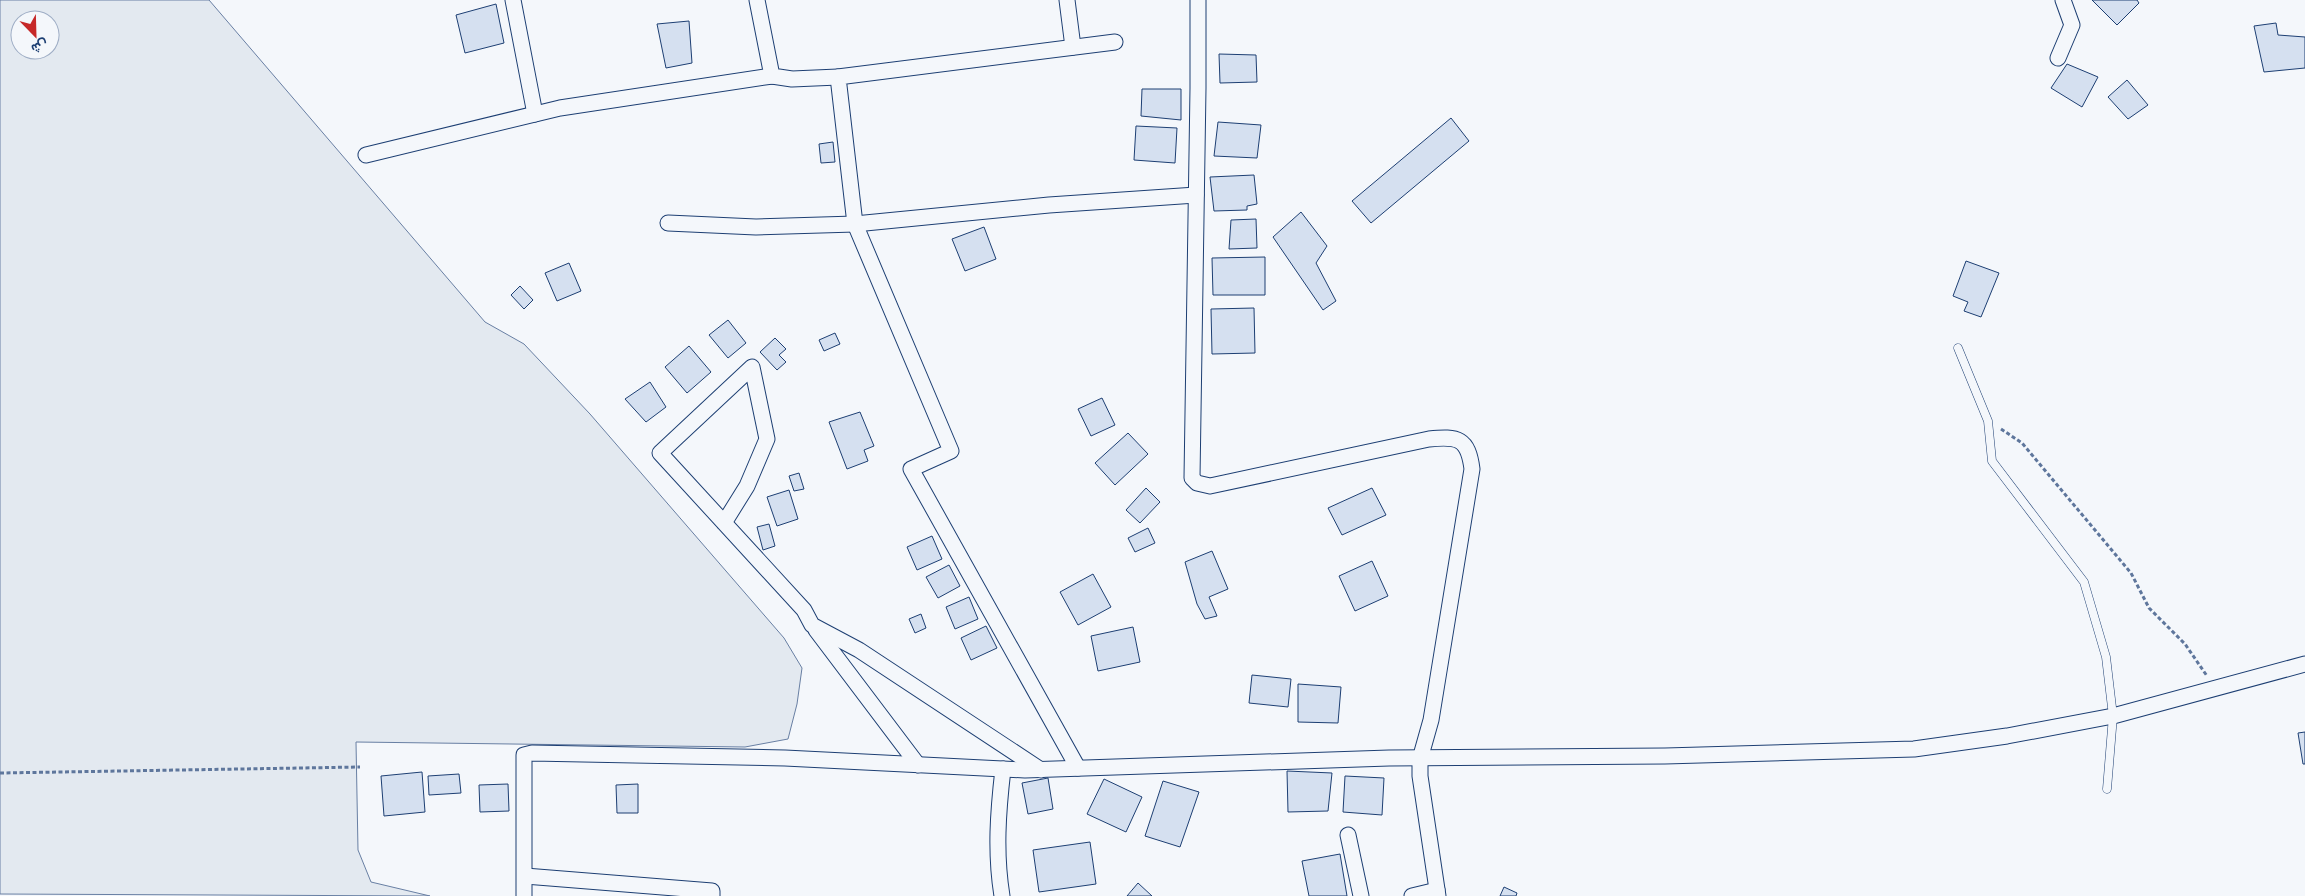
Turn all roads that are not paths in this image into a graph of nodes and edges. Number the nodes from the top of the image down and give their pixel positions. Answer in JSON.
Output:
{"nodes":[{"id":1,"x":513,"y":0,"type":"edge"},
{"id":2,"x":756,"y":0,"type":"edge"},
{"id":3,"x":1067,"y":0,"type":"edge"},
{"id":4,"x":1198,"y":0,"type":"edge"},
{"id":5,"x":2063,"y":0,"type":"edge"},
{"id":6,"x":1116,"y":42,"type":"dead end"},
{"id":7,"x":1073,"y":47,"type":"junction"},
{"id":8,"x":2058,"y":58,"type":"dead end"},
{"id":9,"x":772,"y":76,"type":"junction"},
{"id":10,"x":838,"y":77,"type":"junction"},
{"id":11,"x":535,"y":114,"type":"junction"},
{"id":12,"x":366,"y":155,"type":"dead end"},
{"id":13,"x":1196,"y":195,"type":"junction"},
{"id":14,"x":668,"y":223,"type":"dead end"},
{"id":15,"x":855,"y":224,"type":"junction"},
{"id":16,"x":1958,"y":348,"type":"dead end"},
{"id":17,"x":724,"y":523,"type":"junction"},
{"id":18,"x":812,"y":625,"type":"junction"},
{"id":19,"x":2305,"y":664,"type":"edge"},
{"id":20,"x":2114,"y":716,"type":"junction"},
{"id":21,"x":1420,"y":758,"type":"junction"},
{"id":22,"x":918,"y":765,"type":"junction"},
{"id":23,"x":1078,"y":768,"type":"junction"},
{"id":24,"x":1003,"y":769,"type":"junction"},
{"id":25,"x":1040,"y":770,"type":"junction"},
{"id":26,"x":2106,"y":789,"type":"dead end"},
{"id":27,"x":1348,"y":835,"type":"dead end"},
{"id":28,"x":525,"y":876,"type":"junction"},
{"id":29,"x":1438,"y":893,"type":"edge"},
{"id":30,"x":524,"y":896,"type":"edge"},
{"id":31,"x":712,"y":896,"type":"edge"},
{"id":32,"x":1002,"y":896,"type":"edge"},
{"id":33,"x":1361,"y":896,"type":"edge"},
{"id":34,"x":1412,"y":896,"type":"edge"}],
"edges":[{"from":1,"to":11,"type":"street"},
{"from":2,"to":9,"type":"street"},
{"from":3,"to":7,"type":"street"},
{"from":4,"to":13,"type":"street"},
{"from":5,"to":8,"type":"street"},
{"from":6,"to":7,"type":"street"},
{"from":7,"to":10,"type":"street"},
{"from":9,"to":10,"type":"street"},
{"from":9,"to":11,"type":"street"},
{"from":10,"to":15,"type":"street"},
{"from":11,"to":12,"type":"street"},
{"from":13,"to":15,"type":"street"},
{"from":13,"to":21,"type":"street"},
{"from":14,"to":15,"type":"street"},
{"from":15,"to":23,"type":"street"},
{"from":16,"to":20,"type":"lane"},
{"from":17,"to":17,"type":"street"},
{"from":17,"to":18,"type":"street"},
{"from":18,"to":22,"type":"street"},
{"from":18,"to":25,"type":"street"},
{"from":19,"to":20,"type":"street"},
{"from":20,"to":21,"type":"street"},
{"from":20,"to":26,"type":"lane"},
{"from":21,"to":23,"type":"street"},
{"from":21,"to":29,"type":"street"},
{"from":22,"to":24,"type":"street"},
{"from":22,"to":28,"type":"street"},
{"from":23,"to":25,"type":"street"},
{"from":24,"to":25,"type":"street"},
{"from":24,"to":32,"type":"street"},
{"from":27,"to":33,"type":"street"},
{"from":28,"to":30,"type":"street"},
{"from":28,"to":31,"type":"street"},
{"from":29,"to":34,"type":"street"}]}
